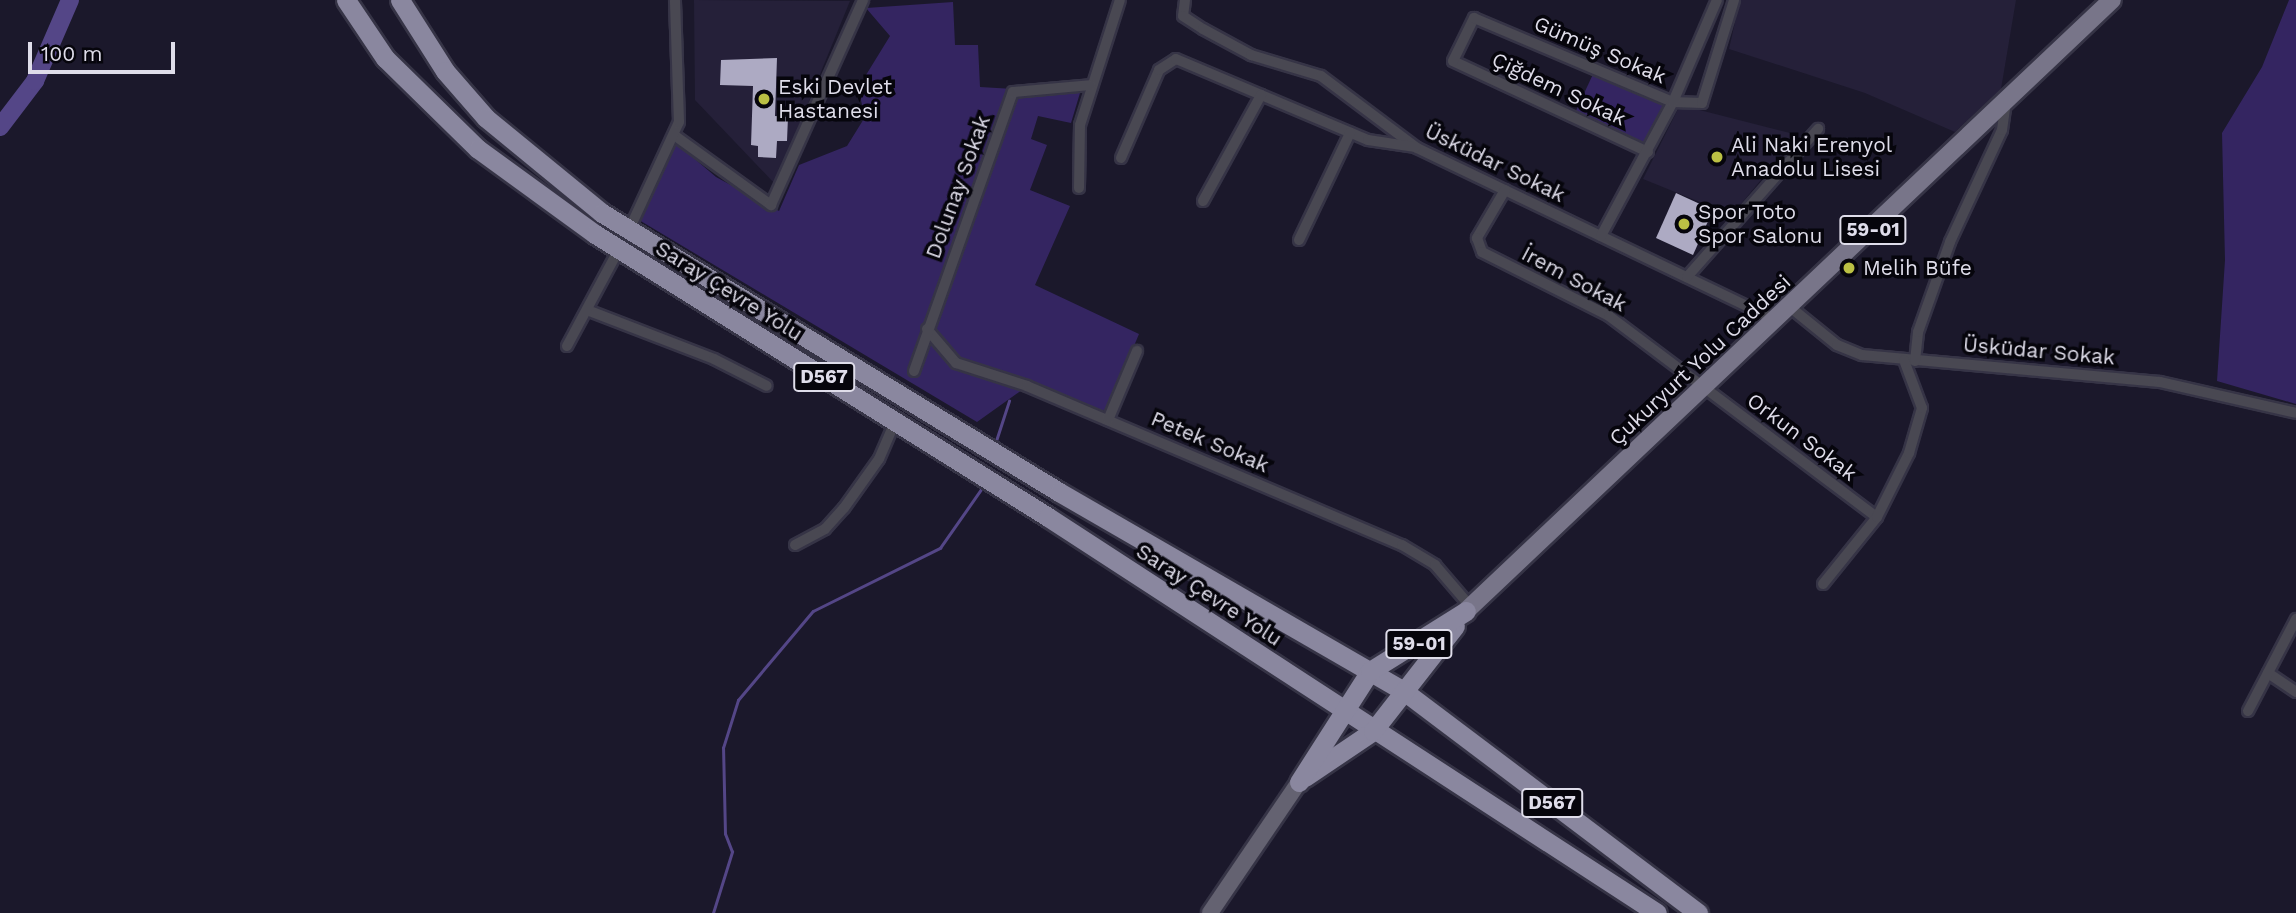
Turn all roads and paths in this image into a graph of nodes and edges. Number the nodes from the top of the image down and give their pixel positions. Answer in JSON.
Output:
{"nodes":[{"id":1,"x":346,"y":0,"type":"edge"},
{"id":2,"x":400,"y":0,"type":"edge"},
{"id":3,"x":675,"y":0,"type":"edge"},
{"id":4,"x":863,"y":0,"type":"edge"},
{"id":5,"x":1120,"y":0,"type":"edge"},
{"id":6,"x":1185,"y":0,"type":"edge"},
{"id":7,"x":1717,"y":0,"type":"edge"},
{"id":8,"x":1734,"y":0,"type":"edge"},
{"id":9,"x":2112,"y":0,"type":"edge"},
{"id":10,"x":2124,"y":0,"type":"edge"},
{"id":11,"x":2087,"y":26,"type":"junction"},
{"id":12,"x":1702,"y":40,"type":"junction"},
{"id":13,"x":1723,"y":47,"type":"junction"},
{"id":14,"x":1453,"y":61,"type":"joint"},
{"id":15,"x":1091,"y":85,"type":"junction"},
{"id":16,"x":1261,"y":95,"type":"junction"},
{"id":17,"x":1673,"y":102,"type":"junction"},
{"id":18,"x":2006,"y":103,"type":"junction"},
{"id":19,"x":1818,"y":129,"type":"dead end"},
{"id":20,"x":1350,"y":133,"type":"junction"},
{"id":21,"x":674,"y":135,"type":"junction"},
{"id":22,"x":1417,"y":148,"type":"junction"},
{"id":23,"x":1648,"y":152,"type":"junction"},
{"id":24,"x":1121,"y":158,"type":"dead end"},
{"id":25,"x":1079,"y":188,"type":"dead end"},
{"id":26,"x":1505,"y":190,"type":"junction"},
{"id":27,"x":1203,"y":201,"type":"dead end"},
{"id":28,"x":629,"y":230,"type":"junction"},
{"id":29,"x":1601,"y":236,"type":"junction"},
{"id":30,"x":1299,"y":240,"type":"dead end"},
{"id":31,"x":619,"y":249,"type":"junction"},
{"id":32,"x":1687,"y":277,"type":"junction"},
{"id":33,"x":587,"y":310,"type":"junction"},
{"id":34,"x":1783,"y":313,"type":"junction"},
{"id":35,"x":927,"y":329,"type":"junction"},
{"id":36,"x":568,"y":346,"type":"dead end"},
{"id":37,"x":1137,"y":351,"type":"dead end"},
{"id":38,"x":1910,"y":360,"type":"junction"},
{"id":39,"x":914,"y":370,"type":"dead end"},
{"id":40,"x":767,"y":386,"type":"dead end"},
{"id":41,"x":1704,"y":388,"type":"junction"},
{"id":42,"x":2296,"y":413,"type":"edge"},
{"id":43,"x":1108,"y":420,"type":"junction"},
{"id":44,"x":895,"y":422,"type":"junction"},
{"id":45,"x":1877,"y":517,"type":"junction"},
{"id":46,"x":795,"y":545,"type":"dead end"},
{"id":47,"x":1823,"y":584,"type":"dead end"},
{"id":48,"x":1468,"y":609,"type":"junction"},
{"id":49,"x":2296,"y":619,"type":"edge"},
{"id":50,"x":1370,"y":671,"type":"junction"},
{"id":51,"x":2268,"y":673,"type":"junction"},
{"id":52,"x":1405,"y":692,"type":"junction"},
{"id":53,"x":2296,"y":692,"type":"edge"},
{"id":54,"x":1342,"y":709,"type":"junction"},
{"id":55,"x":2248,"y":711,"type":"dead end"},
{"id":56,"x":1373,"y":731,"type":"junction"},
{"id":57,"x":1299,"y":782,"type":"junction"},
{"id":58,"x":1210,"y":913,"type":"edge"},
{"id":59,"x":1657,"y":913,"type":"edge"},
{"id":60,"x":1698,"y":913,"type":"edge"}],
"edges":[{"from":1,"to":31,"type":"highway","name":"Saray Çevre Yolu","number":"D567"},
{"from":2,"to":28,"type":"highway","name":"Saray Çevre Yolu","number":"D567"},
{"from":3,"to":21,"type":"street"},
{"from":4,"to":21,"type":"street"},
{"from":5,"to":15,"type":"street"},
{"from":6,"to":22,"type":"street","name":"Üsküdar Sokak"},
{"from":7,"to":12,"type":"street"},
{"from":8,"to":13,"type":"street"},
{"from":9,"to":11,"type":"main road","name":"Çukuryurt Yolu Caddesi","number":"59-01"},
{"from":10,"to":11,"type":"main road","name":"Çukuryurt Yolu Caddesi"},
{"from":11,"to":18,"type":"main road","name":"Çukuryurt Yolu Caddesi","number":"59-01"},
{"from":12,"to":13,"type":"street"},
{"from":12,"to":17,"type":"street"},
{"from":13,"to":17,"type":"street"},
{"from":14,"to":17,"type":"street","name":"Gümüş Sokak"},
{"from":14,"to":23,"type":"street","name":"Çiğdem Sokak"},
{"from":15,"to":25,"type":"street"},
{"from":15,"to":35,"type":"street","name":"Dolunay Sokak"},
{"from":16,"to":20,"type":"street"},
{"from":16,"to":24,"type":"street"},
{"from":16,"to":27,"type":"street"},
{"from":17,"to":23,"type":"street"},
{"from":18,"to":34,"type":"main road","name":"Çukuryurt Yolu Caddesi","number":"59-01"},
{"from":18,"to":38,"type":"street"},
{"from":19,"to":32,"type":"street"},
{"from":20,"to":22,"type":"street"},
{"from":20,"to":30,"type":"street"},
{"from":21,"to":28,"type":"street"},
{"from":22,"to":26,"type":"street","name":"Üsküdar Sokak"},
{"from":23,"to":29,"type":"street"},
{"from":26,"to":29,"type":"street","name":"Üsküdar Sokak"},
{"from":26,"to":41,"type":"street","name":"İrem Sokak"},
{"from":28,"to":50,"type":"highway","name":"Saray Çevre Yolu","number":"D567"},
{"from":29,"to":32,"type":"street","name":"Üsküdar Sokak"},
{"from":31,"to":33,"type":"street"},
{"from":31,"to":44,"type":"highway","name":"Saray Çevre Yolu","number":"D567"},
{"from":32,"to":34,"type":"street","name":"Üsküdar Sokak"},
{"from":33,"to":36,"type":"street"},
{"from":33,"to":40,"type":"street"},
{"from":34,"to":38,"type":"street","name":"Üsküdar Sokak"},
{"from":34,"to":41,"type":"main road","name":"Çukuryurt Yolu Caddesi","number":"59-01"},
{"from":35,"to":39,"type":"street","name":"Dolunay Sokak"},
{"from":35,"to":43,"type":"street","name":"Petek Sokak"},
{"from":37,"to":43,"type":"street"},
{"from":38,"to":42,"type":"street","name":"Üsküdar Sokak"},
{"from":38,"to":45,"type":"street"},
{"from":41,"to":45,"type":"street","name":"Orkun Sokak"},
{"from":41,"to":48,"type":"main road","name":"Çukuryurt Yolu Caddesi","number":"59-01"},
{"from":43,"to":48,"type":"street","name":"Petek Sokak"},
{"from":44,"to":46,"type":"street"},
{"from":44,"to":54,"type":"highway","name":"Saray Çevre Yolu","number":"D567"},
{"from":45,"to":47,"type":"street"},
{"from":48,"to":50,"type":"highway","number":"59-01"},
{"from":48,"to":52,"type":"highway"},
{"from":49,"to":51,"type":"street"},
{"from":50,"to":52,"type":"highway","number":"D567"},
{"from":50,"to":54,"type":"highway"},
{"from":51,"to":53,"type":"street"},
{"from":51,"to":55,"type":"street"},
{"from":52,"to":56,"type":"highway"},
{"from":52,"to":60,"type":"highway","number":"D567"},
{"from":54,"to":56,"type":"highway","number":"D567"},
{"from":54,"to":57,"type":"highway"},
{"from":56,"to":57,"type":"highway"},
{"from":56,"to":59,"type":"highway","number":"D567"},
{"from":57,"to":58,"type":"main road"}]}
